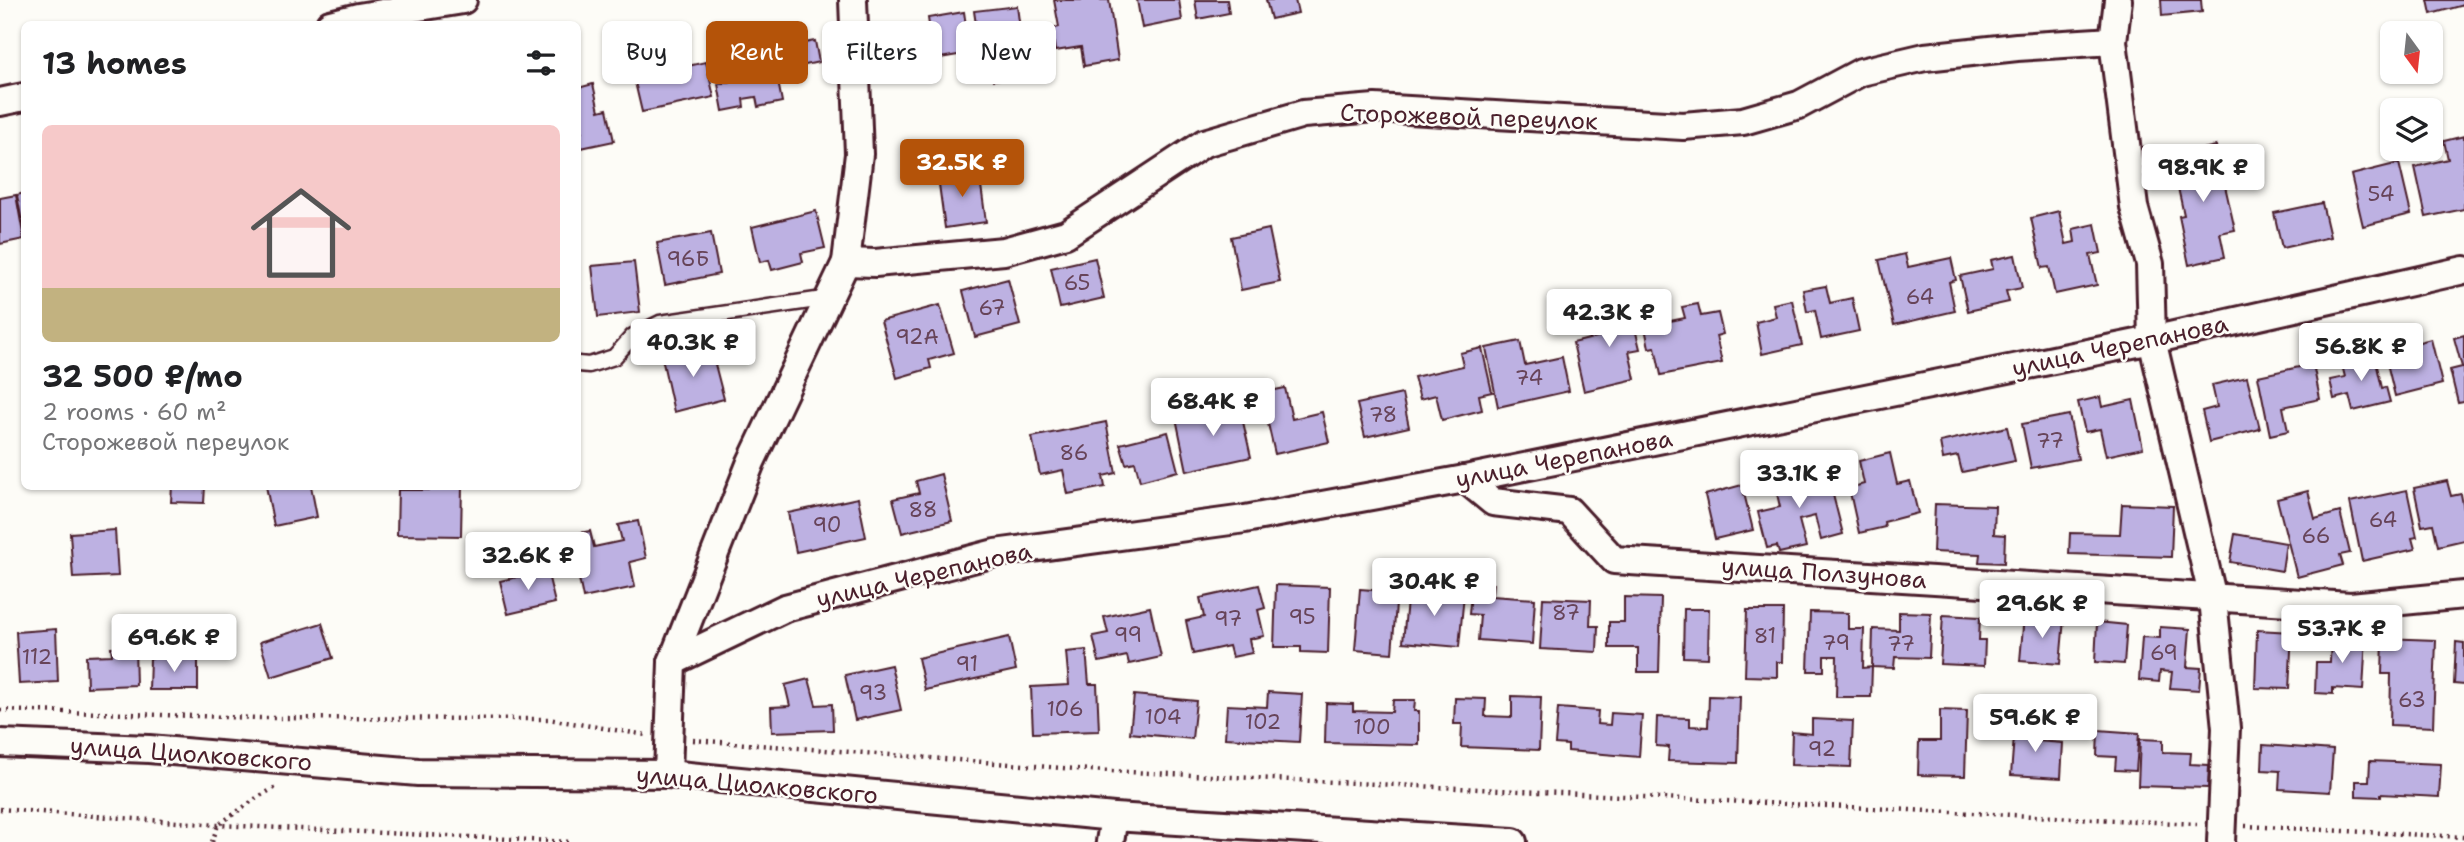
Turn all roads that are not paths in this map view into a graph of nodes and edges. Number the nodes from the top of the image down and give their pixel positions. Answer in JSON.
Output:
{"nodes":[{"id":1,"x":463,"y":0,"type":"edge"},
{"id":2,"x":853,"y":0,"type":"edge"},
{"id":3,"x":2118,"y":0,"type":"edge"},
{"id":4,"x":358,"y":8,"type":"edge"},
{"id":5,"x":335,"y":21,"type":"edge"},
{"id":6,"x":2113,"y":41,"type":"junction"},
{"id":7,"x":21,"y":98,"type":"edge"},
{"id":8,"x":0,"y":102,"type":"edge"},
{"id":9,"x":846,"y":262,"type":"junction"},
{"id":10,"x":2464,"y":270,"type":"edge"},
{"id":11,"x":830,"y":298,"type":"junction"},
{"id":12,"x":2152,"y":340,"type":"junction"},
{"id":13,"x":581,"y":364,"type":"edge"},
{"id":14,"x":1465,"y":479,"type":"junction"},
{"id":15,"x":2464,"y":595,"type":"edge"},
{"id":16,"x":2213,"y":598,"type":"junction"},
{"id":17,"x":672,"y":662,"type":"junction"},
{"id":18,"x":0,"y":743,"type":"edge"},
{"id":19,"x":668,"y":774,"type":"junction"},
{"id":20,"x":1112,"y":829,"type":"edge"},
{"id":21,"x":2222,"y":833,"type":"edge"},
{"id":22,"x":1513,"y":842,"type":"edge"}],
"edges":[{"from":1,"to":4,"type":"street"},
{"from":2,"to":9,"type":"street"},
{"from":3,"to":6,"type":"street"},
{"from":4,"to":5,"type":"street"},
{"from":6,"to":9,"type":"street","name":"Сторожевой переулок"},
{"from":6,"to":12,"type":"street"},
{"from":7,"to":8,"type":"street"},
{"from":9,"to":11,"type":"street"},
{"from":10,"to":12,"type":"street","name":"улица Черепанова"},
{"from":11,"to":13,"type":"lane"},
{"from":11,"to":17,"type":"street"},
{"from":12,"to":14,"type":"street","name":"улица Черепанова"},
{"from":12,"to":16,"type":"street"},
{"from":14,"to":16,"type":"street","name":"улица Ползунова"},
{"from":14,"to":17,"type":"street","name":"улица Черепанова"},
{"from":15,"to":16,"type":"street","name":"улица Ползунова"},
{"from":16,"to":21,"type":"street"},
{"from":17,"to":19,"type":"street"},
{"from":18,"to":19,"type":"street","name":"улица Циолковского"},
{"from":19,"to":20,"type":"street","name":"улица Циолковского"},
{"from":20,"to":22,"type":"street","name":"улица Циолковского"}]}
